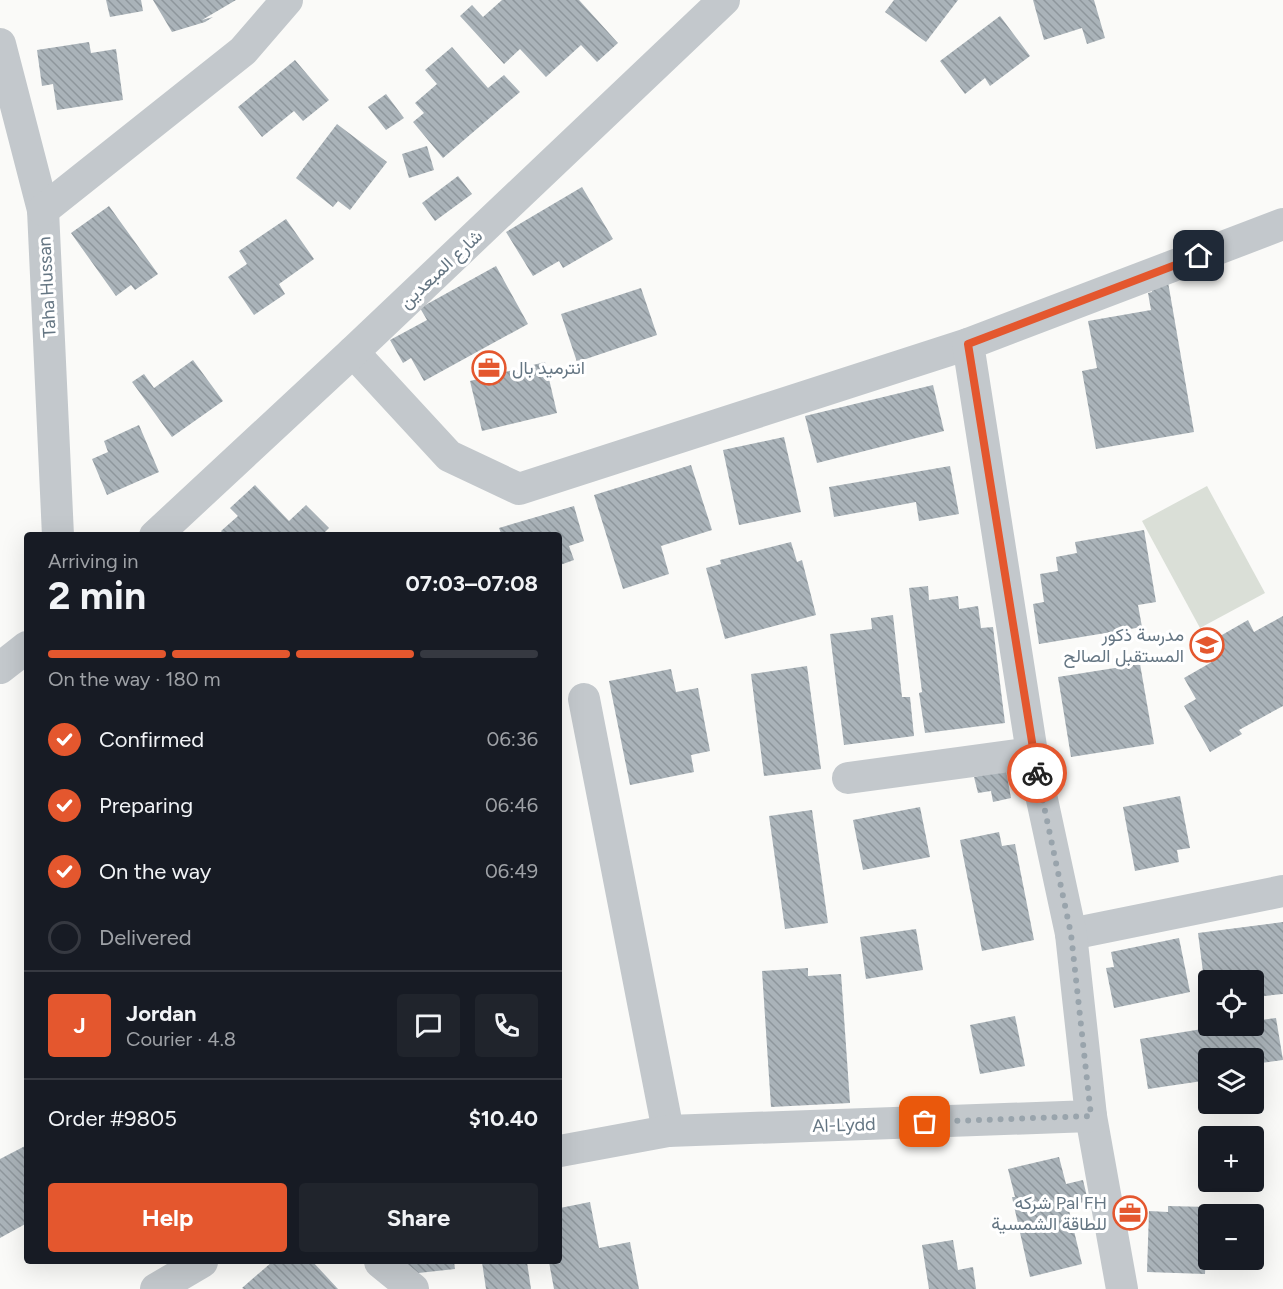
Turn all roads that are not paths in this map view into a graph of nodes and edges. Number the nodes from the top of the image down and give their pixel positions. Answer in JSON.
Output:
{"nodes":[{"id":1,"x":287,"y":0,"type":"edge"},
{"id":2,"x":724,"y":0,"type":"edge"},
{"id":3,"x":0,"y":44,"type":"edge"},
{"id":4,"x":43,"y":210,"type":"junction"},
{"id":5,"x":1283,"y":224,"type":"edge"},
{"id":6,"x":968,"y":344,"type":"junction"},
{"id":7,"x":353,"y":352,"type":"junction"},
{"id":8,"x":58,"y":532,"type":"edge"},
{"id":9,"x":159,"y":532,"type":"edge"},
{"id":10,"x":24,"y":649,"type":"edge"},
{"id":11,"x":0,"y":668,"type":"edge"},
{"id":12,"x":584,"y":699,"type":"dead end"},
{"id":13,"x":1032,"y":753,"type":"junction"},
{"id":14,"x":848,"y":778,"type":"dead end"},
{"id":15,"x":1283,"y":891,"type":"edge"},
{"id":16,"x":1071,"y":934,"type":"junction"},
{"id":17,"x":1091,"y":1116,"type":"junction"},
{"id":18,"x":668,"y":1131,"type":"junction"},
{"id":19,"x":562,"y":1152,"type":"edge"},
{"id":20,"x":199,"y":1264,"type":"edge"},
{"id":21,"x":382,"y":1264,"type":"edge"},
{"id":22,"x":156,"y":1289,"type":"edge"},
{"id":23,"x":413,"y":1289,"type":"edge"},
{"id":24,"x":1122,"y":1289,"type":"edge"}],
"edges":[{"from":1,"to":4,"type":"street"},
{"from":2,"to":7,"type":"street","name":"شارع المبعدين"},
{"from":3,"to":4,"type":"street","name":"Taha Hussan"},
{"from":4,"to":8,"type":"street","name":"Taha Hussan"},
{"from":5,"to":6,"type":"street"},
{"from":6,"to":7,"type":"street"},
{"from":6,"to":13,"type":"street"},
{"from":7,"to":9,"type":"street","name":"شارع المبعدين"},
{"from":10,"to":11,"type":"street"},
{"from":12,"to":18,"type":"street"},
{"from":13,"to":14,"type":"street"},
{"from":13,"to":16,"type":"street"},
{"from":15,"to":16,"type":"street"},
{"from":16,"to":17,"type":"street"},
{"from":17,"to":18,"type":"street","name":"Al-Lydd"},
{"from":17,"to":24,"type":"street"},
{"from":18,"to":19,"type":"street","name":"Al-Lydd"},
{"from":20,"to":22,"type":"street"},
{"from":21,"to":23,"type":"street"}]}
